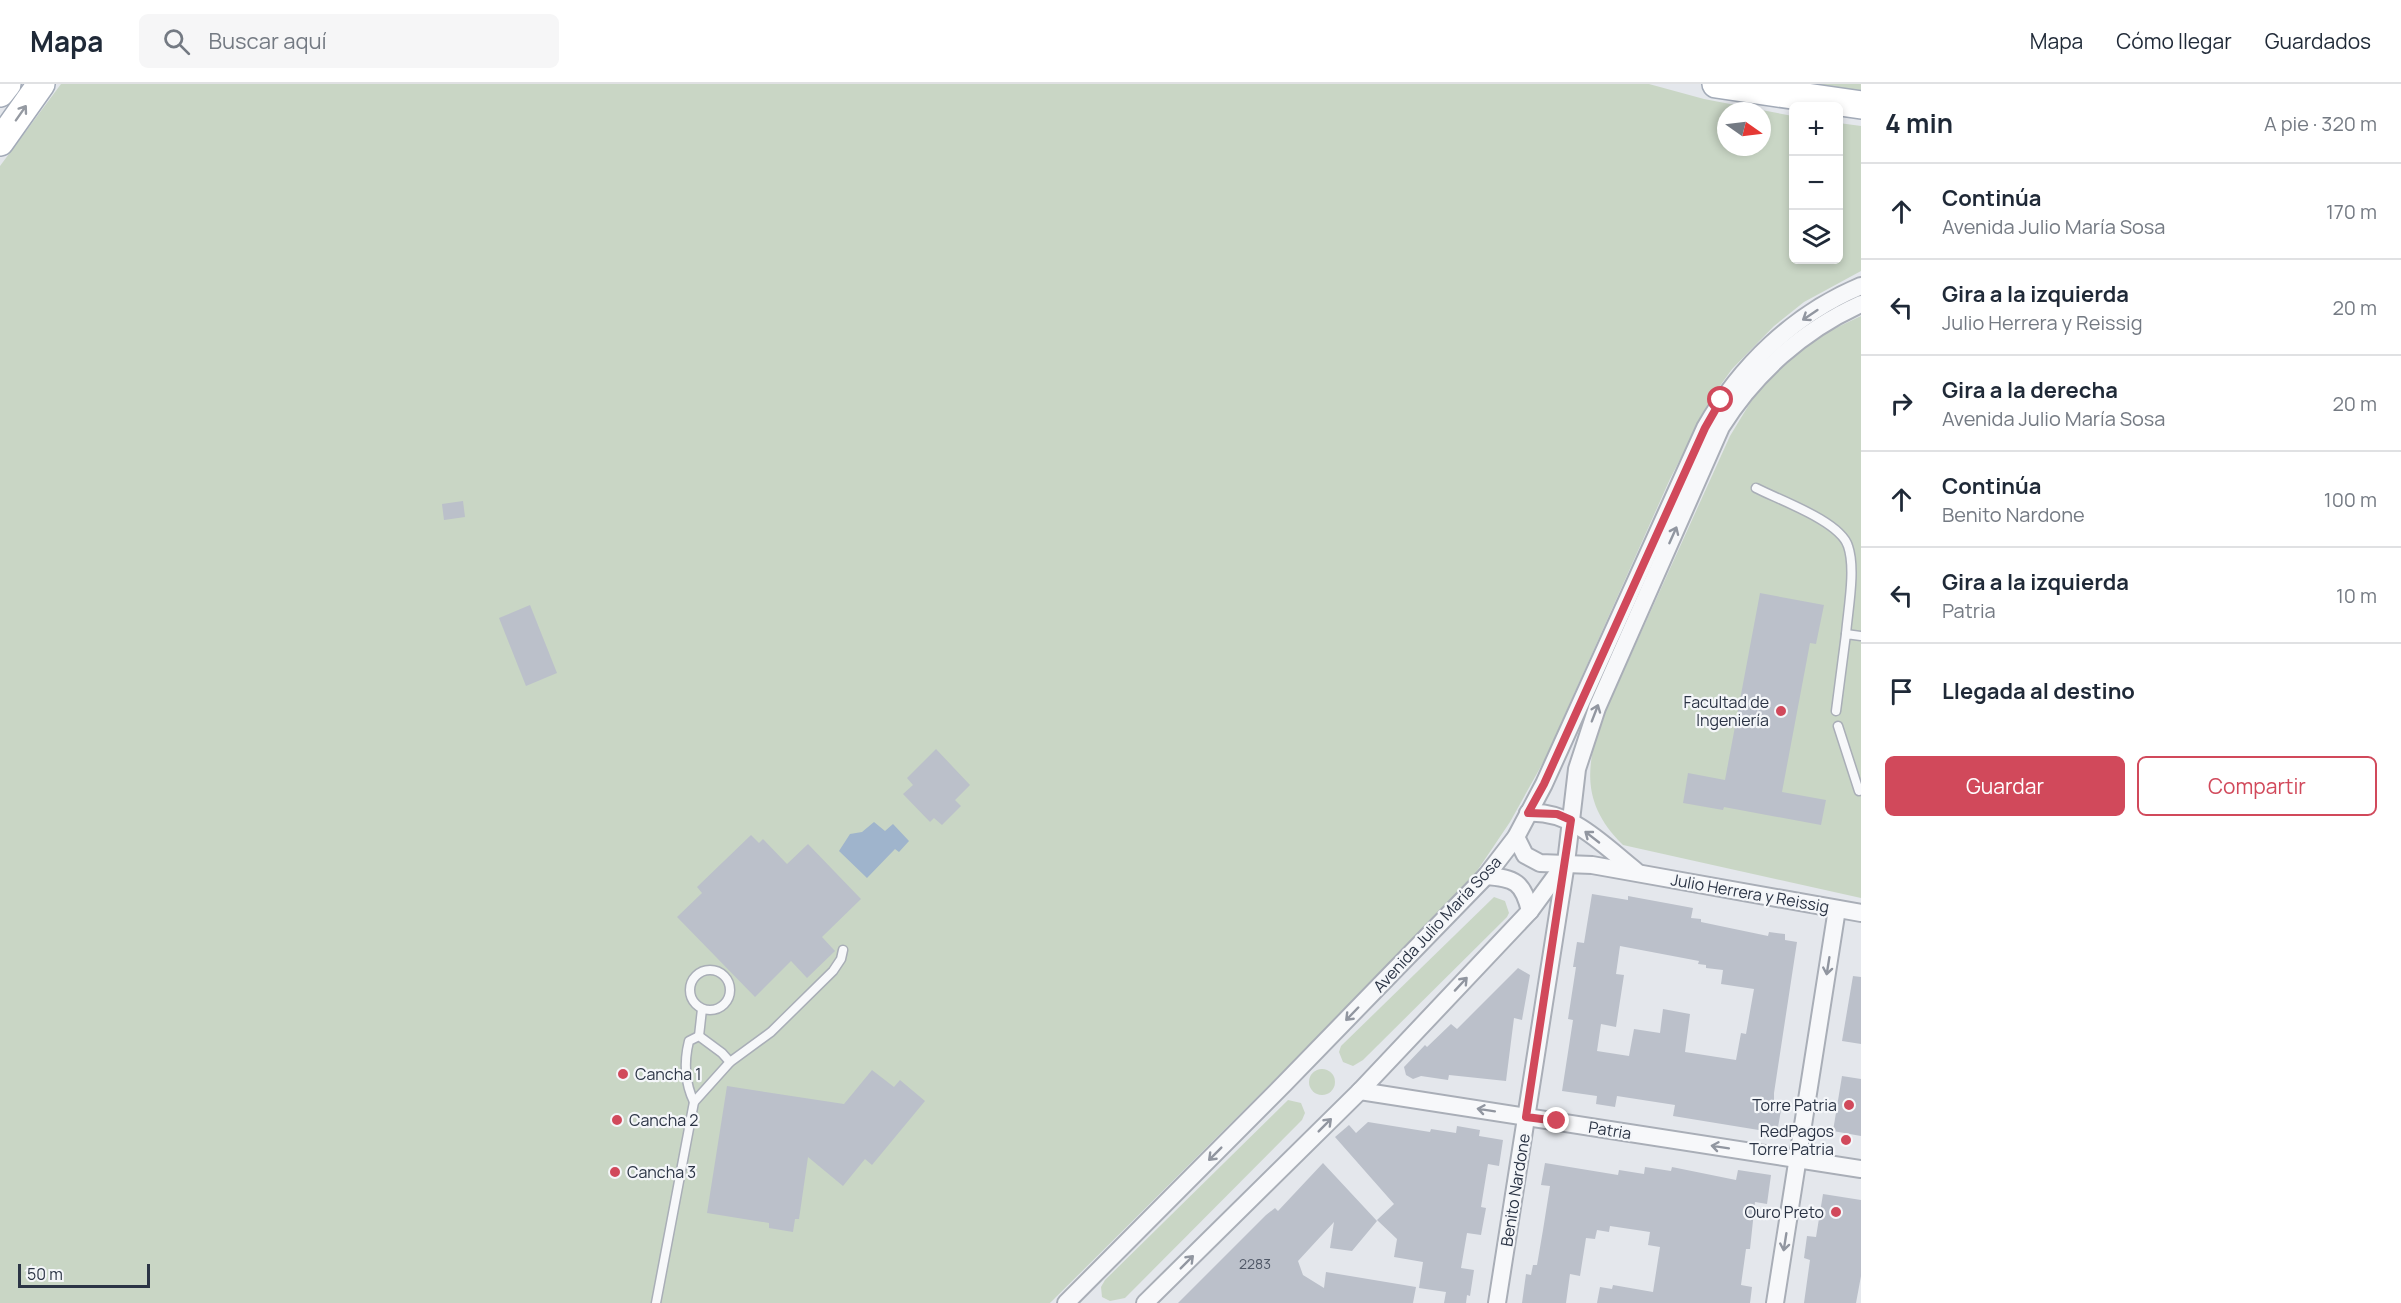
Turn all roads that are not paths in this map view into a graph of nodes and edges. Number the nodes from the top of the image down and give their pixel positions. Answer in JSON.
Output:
{"nodes":[{"id":1,"x":7,"y":84,"type":"edge"},
{"id":2,"x":41,"y":84,"type":"edge"},
{"id":3,"x":1716,"y":84,"type":"edge"},
{"id":4,"x":0,"y":93,"type":"edge"},
{"id":5,"x":1861,"y":105,"type":"edge"},
{"id":6,"x":0,"y":142,"type":"edge"},
{"id":7,"x":1861,"y":286,"type":"edge"},
{"id":8,"x":1861,"y":304,"type":"edge"},
{"id":9,"x":1756,"y":488,"type":"dead end"},
{"id":10,"x":1846,"y":634,"type":"junction"},
{"id":11,"x":1861,"y":636,"type":"edge"},
{"id":12,"x":1836,"y":711,"type":"dead end"},
{"id":13,"x":1838,"y":726,"type":"dead end"},
{"id":14,"x":1859,"y":791,"type":"dead end"},
{"id":15,"x":1528,"y":813,"type":"junction"},
{"id":16,"x":1571,"y":820,"type":"junction"},
{"id":17,"x":1516,"y":837,"type":"junction"},
{"id":18,"x":1566,"y":863,"type":"junction"},
{"id":19,"x":1639,"y":873,"type":"junction"},
{"id":20,"x":1486,"y":876,"type":"junction"},
{"id":21,"x":1837,"y":909,"type":"junction"},
{"id":22,"x":1530,"y":911,"type":"junction"},
{"id":23,"x":1861,"y":913,"type":"edge"},
{"id":24,"x":843,"y":950,"type":"dead end"},
{"id":25,"x":702,"y":1009,"type":"junction"},
{"id":26,"x":699,"y":1036,"type":"junction"},
{"id":27,"x":729,"y":1062,"type":"junction"},
{"id":28,"x":1360,"y":1091,"type":"junction"},
{"id":29,"x":694,"y":1102,"type":"junction"},
{"id":30,"x":1526,"y":1117,"type":"junction"},
{"id":31,"x":1799,"y":1159,"type":"junction"},
{"id":32,"x":1861,"y":1169,"type":"edge"},
{"id":33,"x":656,"y":1303,"type":"edge"},
{"id":34,"x":1066,"y":1303,"type":"edge"},
{"id":35,"x":1145,"y":1303,"type":"edge"},
{"id":36,"x":1497,"y":1303,"type":"edge"},
{"id":37,"x":1775,"y":1303,"type":"edge"}],
"edges":[{"from":1,"to":4,"type":"main road"},
{"from":6,"to":2,"type":"main road","one_way":true},
{"from":3,"to":5,"type":"main road"},
{"from":7,"to":15,"type":"street","name":"Avenida Julio María Sosa","one_way":true},
{"from":16,"to":8,"type":"street","one_way":true},
{"from":9,"to":10,"type":"lane"},
{"from":10,"to":11,"type":"lane"},
{"from":10,"to":12,"type":"lane"},
{"from":13,"to":14,"type":"lane"},
{"from":15,"to":16,"type":"street","name":"Julio Herrera y Reissig"},
{"from":15,"to":17,"type":"street","name":"Avenida Julio María Sosa"},
{"from":16,"to":18,"type":"street"},
{"from":19,"to":16,"type":"street","name":"Julio Herrera y Reissig","one_way":true},
{"from":17,"to":18,"type":"street","name":"Julio Herrera y Reissig"},
{"from":17,"to":20,"type":"street","name":"Avenida Julio María Sosa"},
{"from":18,"to":19,"type":"street","name":"Julio Herrera y Reissig"},
{"from":18,"to":22,"type":"street"},
{"from":18,"to":30,"type":"street","name":"Benito Nardone"},
{"from":19,"to":21,"type":"street","name":"Julio Herrera y Reissig"},
{"from":20,"to":22,"type":"street"},
{"from":20,"to":34,"type":"street","name":"Avenida Julio María Sosa","one_way":true},
{"from":21,"to":23,"type":"street","name":"Julio Herrera y Reissig"},
{"from":21,"to":31,"type":"street","one_way":true},
{"from":28,"to":22,"type":"street","one_way":true},
{"from":24,"to":27,"type":"lane"},
{"from":25,"to":25,"type":"lane"},
{"from":25,"to":26,"type":"lane"},
{"from":26,"to":27,"type":"lane"},
{"from":26,"to":29,"type":"lane"},
{"from":27,"to":29,"type":"lane"},
{"from":30,"to":28,"type":"street","name":"Patria","one_way":true},
{"from":35,"to":28,"type":"street","one_way":true},
{"from":29,"to":33,"type":"lane"},
{"from":31,"to":30,"type":"street","name":"Patria","one_way":true},
{"from":30,"to":36,"type":"street","name":"Benito Nardone"},
{"from":31,"to":32,"type":"street","name":"Patria"},
{"from":31,"to":37,"type":"street","one_way":true}]}
